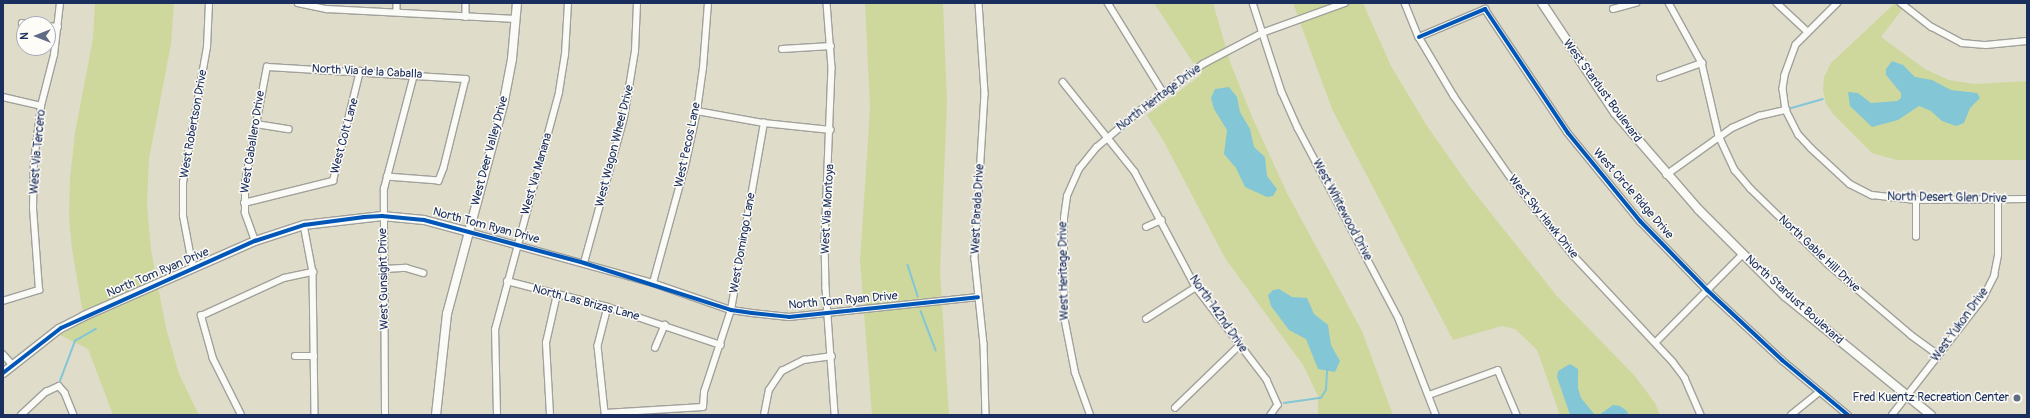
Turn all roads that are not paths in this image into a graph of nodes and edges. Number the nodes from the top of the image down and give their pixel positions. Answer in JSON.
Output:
{"nodes":[{"id":1,"x":60,"y":3,"type":"edge"},
{"id":2,"x":209,"y":3,"type":"edge"},
{"id":3,"x":298,"y":3,"type":"edge"},
{"id":4,"x":397,"y":3,"type":"edge"},
{"id":5,"x":466,"y":3,"type":"edge"},
{"id":6,"x":517,"y":3,"type":"edge"},
{"id":7,"x":568,"y":3,"type":"edge"},
{"id":8,"x":638,"y":3,"type":"edge"},
{"id":9,"x":708,"y":3,"type":"edge"},
{"id":10,"x":827,"y":3,"type":"edge"},
{"id":11,"x":979,"y":3,"type":"edge"},
{"id":12,"x":1108,"y":3,"type":"edge"},
{"id":13,"x":1253,"y":3,"type":"edge"},
{"id":14,"x":1345,"y":3,"type":"edge"},
{"id":15,"x":1405,"y":3,"type":"edge"},
{"id":16,"x":1542,"y":3,"type":"edge"},
{"id":17,"x":1636,"y":3,"type":"edge"},
{"id":18,"x":1669,"y":3,"type":"edge"},
{"id":19,"x":1777,"y":3,"type":"edge"},
{"id":20,"x":1838,"y":3,"type":"edge"},
{"id":21,"x":1902,"y":3,"type":"edge"},
{"id":22,"x":327,"y":6,"type":"edge"},
{"id":23,"x":1613,"y":10,"type":"dead end"},
{"id":24,"x":397,"y":12,"type":"junction"},
{"id":25,"x":466,"y":17,"type":"junction"},
{"id":26,"x":516,"y":19,"type":"junction"},
{"id":27,"x":58,"y":27,"type":"joint"},
{"id":28,"x":1807,"y":31,"type":"junction"},
{"id":29,"x":1262,"y":33,"type":"junction"},
{"id":30,"x":1418,"y":37,"type":"junction"},
{"id":31,"x":2027,"y":41,"type":"edge"},
{"id":32,"x":831,"y":46,"type":"junction"},
{"id":33,"x":782,"y":49,"type":"dead end"},
{"id":34,"x":1702,"y":63,"type":"junction"},
{"id":35,"x":267,"y":67,"type":"joint"},
{"id":36,"x":360,"y":72,"type":"junction"},
{"id":37,"x":414,"y":75,"type":"junction"},
{"id":38,"x":1660,"y":78,"type":"dead end"},
{"id":39,"x":1064,"y":82,"type":"dead end"},
{"id":40,"x":1163,"y":92,"type":"junction"},
{"id":41,"x":3,"y":97,"type":"edge"},
{"id":42,"x":42,"y":106,"type":"junction"},
{"id":43,"x":1786,"y":110,"type":"junction"},
{"id":44,"x":697,"y":111,"type":"junction"},
{"id":45,"x":764,"y":123,"type":"junction"},
{"id":46,"x":256,"y":124,"type":"junction"},
{"id":47,"x":289,"y":129,"type":"dead end"},
{"id":48,"x":832,"y":130,"type":"junction"},
{"id":49,"x":1719,"y":136,"type":"junction"},
{"id":50,"x":1107,"y":138,"type":"junction"},
{"id":51,"x":1666,"y":175,"type":"junction"},
{"id":52,"x":387,"y":177,"type":"junction"},
{"id":53,"x":2027,"y":199,"type":"edge"},
{"id":54,"x":1916,"y":200,"type":"junction"},
{"id":55,"x":1998,"y":200,"type":"junction"},
{"id":56,"x":244,"y":203,"type":"junction"},
{"id":57,"x":382,"y":216,"type":"junction"},
{"id":58,"x":1162,"y":220,"type":"junction"},
{"id":59,"x":304,"y":225,"type":"junction"},
{"id":60,"x":1146,"y":226,"type":"dead end"},
{"id":61,"x":469,"y":232,"type":"junction"},
{"id":62,"x":1916,"y":237,"type":"dead end"},
{"id":63,"x":255,"y":241,"type":"junction"},
{"id":64,"x":517,"y":245,"type":"junction"},
{"id":65,"x":1743,"y":254,"type":"junction"},
{"id":66,"x":584,"y":263,"type":"junction"},
{"id":67,"x":193,"y":269,"type":"junction"},
{"id":68,"x":384,"y":269,"type":"junction"},
{"id":69,"x":313,"y":272,"type":"junction"},
{"id":70,"x":423,"y":273,"type":"dead end"},
{"id":71,"x":507,"y":281,"type":"junction"},
{"id":72,"x":653,"y":283,"type":"junction"},
{"id":73,"x":1196,"y":287,"type":"junction"},
{"id":74,"x":1707,"y":290,"type":"junction"},
{"id":75,"x":557,"y":294,"type":"junction"},
{"id":76,"x":978,"y":297,"type":"junction"},
{"id":77,"x":3,"y":302,"type":"edge"},
{"id":78,"x":608,"y":307,"type":"junction"},
{"id":79,"x":731,"y":310,"type":"junction"},
{"id":80,"x":828,"y":313,"type":"junction"},
{"id":81,"x":1146,"y":318,"type":"dead end"},
{"id":82,"x":665,"y":325,"type":"junction"},
{"id":83,"x":1656,"y":342,"type":"junction"},
{"id":84,"x":721,"y":345,"type":"junction"},
{"id":85,"x":1239,"y":346,"type":"junction"},
{"id":86,"x":655,"y":348,"type":"dead end"},
{"id":87,"x":3,"y":354,"type":"edge"},
{"id":88,"x":1939,"y":355,"type":"junction"},
{"id":89,"x":295,"y":356,"type":"dead end"},
{"id":90,"x":314,"y":356,"type":"junction"},
{"id":91,"x":832,"y":356,"type":"junction"},
{"id":92,"x":781,"y":362,"type":"dead end"},
{"id":93,"x":12,"y":364,"type":"junction"},
{"id":94,"x":786,"y":368,"type":"junction"},
{"id":95,"x":3,"y":373,"type":"edge"},
{"id":96,"x":1819,"y":392,"type":"junction"},
{"id":97,"x":1429,"y":395,"type":"junction"},
{"id":98,"x":1906,"y":396,"type":"junction"},
{"id":99,"x":1175,"y":408,"type":"dead end"},
{"id":100,"x":21,"y":415,"type":"edge"},
{"id":101,"x":74,"y":415,"type":"edge"},
{"id":102,"x":241,"y":415,"type":"edge"},
{"id":103,"x":315,"y":415,"type":"edge"},
{"id":104,"x":385,"y":415,"type":"edge"},
{"id":105,"x":436,"y":415,"type":"edge"},
{"id":106,"x":497,"y":415,"type":"edge"},
{"id":107,"x":550,"y":415,"type":"edge"},
{"id":108,"x":764,"y":415,"type":"edge"},
{"id":109,"x":835,"y":415,"type":"edge"},
{"id":110,"x":986,"y":415,"type":"edge"},
{"id":111,"x":1090,"y":415,"type":"edge"},
{"id":112,"x":1271,"y":415,"type":"edge"},
{"id":113,"x":1436,"y":415,"type":"edge"},
{"id":114,"x":1517,"y":415,"type":"edge"},
{"id":115,"x":1701,"y":415,"type":"edge"},
{"id":116,"x":1791,"y":415,"type":"edge"},
{"id":117,"x":1848,"y":415,"type":"edge"},
{"id":118,"x":1892,"y":415,"type":"edge"},
{"id":119,"x":1931,"y":415,"type":"edge"}],
"edges":[{"from":1,"to":27,"type":"street","name":"West Via Tercero"},
{"from":2,"to":67,"type":"street","name":"West Robertson Drive"},
{"from":3,"to":22,"type":"street"},
{"from":4,"to":24,"type":"street"},
{"from":5,"to":25,"type":"street"},
{"from":6,"to":26,"type":"street","name":"West Deer Valley Drive"},
{"from":7,"to":64,"type":"street","name":"West Via Manana"},
{"from":8,"to":66,"type":"street","name":"West Wagon Wheel Drive"},
{"from":9,"to":44,"type":"street","name":"West Pecos Lane"},
{"from":10,"to":32,"type":"street","name":"West Via Montoya"},
{"from":11,"to":76,"type":"street","name":"West Parada Drive"},
{"from":12,"to":40,"type":"street"},
{"from":13,"to":29,"type":"street","name":"West Whitewood Drive"},
{"from":14,"to":29,"type":"street","name":"North Heritage Drive"},
{"from":15,"to":30,"type":"street","name":"West Sky Hawk Drive"},
{"from":16,"to":51,"type":"street","name":"West Stardust Boulevard"},
{"from":17,"to":23,"type":"street"},
{"from":18,"to":34,"type":"street","name":"North Gable Hill Drive"},
{"from":19,"to":28,"type":"street"},
{"from":20,"to":28,"type":"street","name":"North Desert Glen Drive"},
{"from":21,"to":31,"type":"street"},
{"from":22,"to":24,"type":"street"},
{"from":24,"to":25,"type":"street"},
{"from":25,"to":26,"type":"street"},
{"from":26,"to":61,"type":"street","name":"West Deer Valley Drive"},
{"from":27,"to":42,"type":"street","name":"West Via Tercero"},
{"from":28,"to":43,"type":"street","name":"North Desert Glen Drive"},
{"from":29,"to":40,"type":"street","name":"North Heritage Drive"},
{"from":29,"to":97,"type":"street","name":"West Whitewood Drive"},
{"from":30,"to":74,"type":"street","name":"West Circle Ridge Drive"},
{"from":30,"to":83,"type":"street","name":"West Sky Hawk Drive"},
{"from":32,"to":33,"type":"street"},
{"from":32,"to":48,"type":"street","name":"West Via Montoya"},
{"from":34,"to":38,"type":"street"},
{"from":34,"to":49,"type":"street","name":"North Gable Hill Drive"},
{"from":35,"to":36,"type":"street","name":"North Via de la Caballa"},
{"from":35,"to":46,"type":"street","name":"West Caballero Drive"},
{"from":36,"to":37,"type":"street","name":"North Via de la Caballa"},
{"from":36,"to":56,"type":"street","name":"West Colt Lane"},
{"from":37,"to":52,"type":"street","name":"West Gunsight Drive"},
{"from":37,"to":52,"type":"street","name":"North Via de la Caballa"},
{"from":39,"to":50,"type":"street","name":"North 142nd Drive"},
{"from":40,"to":50,"type":"street","name":"North Heritage Drive"},
{"from":41,"to":42,"type":"street"},
{"from":42,"to":77,"type":"street","name":"West Via Tercero"},
{"from":43,"to":49,"type":"street"},
{"from":43,"to":54,"type":"street","name":"North Desert Glen Drive"},
{"from":44,"to":45,"type":"street"},
{"from":44,"to":72,"type":"street","name":"West Pecos Lane"},
{"from":45,"to":48,"type":"street"},
{"from":45,"to":79,"type":"street","name":"West Domingo Lane"},
{"from":46,"to":47,"type":"street"},
{"from":46,"to":56,"type":"street","name":"West Caballero Drive"},
{"from":48,"to":80,"type":"street","name":"West Via Montoya"},
{"from":49,"to":51,"type":"street"},
{"from":49,"to":88,"type":"street","name":"North Gable Hill Drive"},
{"from":50,"to":58,"type":"street","name":"North 142nd Drive"},
{"from":50,"to":111,"type":"street","name":"West Heritage Drive"},
{"from":51,"to":65,"type":"street","name":"North Stardust Boulevard"},
{"from":52,"to":57,"type":"street","name":"West Gunsight Drive"},
{"from":53,"to":55,"type":"street","name":"North Desert Glen Drive"},
{"from":54,"to":55,"type":"street","name":"North Desert Glen Drive"},
{"from":54,"to":62,"type":"street"},
{"from":55,"to":88,"type":"street","name":"West Yukon Drive"},
{"from":56,"to":63,"type":"street","name":"West Caballero Drive"},
{"from":57,"to":59,"type":"street","name":"North Tom Ryan Drive"},
{"from":57,"to":61,"type":"street","name":"North Tom Ryan Drive"},
{"from":57,"to":68,"type":"street","name":"West Gunsight Drive"},
{"from":58,"to":60,"type":"street"},
{"from":58,"to":73,"type":"street","name":"North 142nd Drive"},
{"from":59,"to":63,"type":"street","name":"North Tom Ryan Drive"},
{"from":59,"to":69,"type":"street"},
{"from":61,"to":64,"type":"street","name":"North Tom Ryan Drive"},
{"from":61,"to":105,"type":"street","name":"West Deer Valley Drive"},
{"from":63,"to":67,"type":"street","name":"North Tom Ryan Drive"},
{"from":64,"to":66,"type":"street","name":"North Tom Ryan Drive"},
{"from":64,"to":71,"type":"street","name":"West Via Manana"},
{"from":65,"to":74,"type":"street"},
{"from":65,"to":98,"type":"street","name":"North Stardust Boulevard"},
{"from":66,"to":72,"type":"street","name":"North Tom Ryan Drive"},
{"from":67,"to":93,"type":"street","name":"North Tom Ryan Drive"},
{"from":68,"to":70,"type":"street"},
{"from":68,"to":104,"type":"street","name":"West Gunsight Drive"},
{"from":69,"to":90,"type":"street"},
{"from":69,"to":102,"type":"street"},
{"from":71,"to":75,"type":"street","name":"North Las Brizas Lane"},
{"from":71,"to":106,"type":"street","name":"West Via Manana"},
{"from":72,"to":79,"type":"street","name":"North Tom Ryan Drive"},
{"from":73,"to":81,"type":"street"},
{"from":73,"to":85,"type":"street","name":"North 142nd Drive"},
{"from":74,"to":83,"type":"street"},
{"from":74,"to":96,"type":"street","name":"West Circle Ridge Drive"},
{"from":75,"to":78,"type":"street","name":"North Las Brizas Lane"},
{"from":75,"to":107,"type":"street"},
{"from":76,"to":80,"type":"street","name":"North Tom Ryan Drive"},
{"from":76,"to":110,"type":"street","name":"West Parada Drive"},
{"from":78,"to":82,"type":"street","name":"North Las Brizas Lane"},
{"from":78,"to":84,"type":"street","name":"West Domingo Lane"},
{"from":79,"to":80,"type":"street","name":"North Tom Ryan Drive"},
{"from":79,"to":84,"type":"street","name":"West Domingo Lane"},
{"from":80,"to":91,"type":"street","name":"West Via Montoya"},
{"from":82,"to":84,"type":"street","name":"North Las Brizas Lane"},
{"from":82,"to":86,"type":"street"},
{"from":83,"to":115,"type":"street","name":"West Sky Hawk Drive"},
{"from":85,"to":99,"type":"street"},
{"from":85,"to":112,"type":"street","name":"North 142nd Drive"},
{"from":87,"to":93,"type":"street"},
{"from":88,"to":98,"type":"street","name":"West Yukon Drive"},
{"from":89,"to":90,"type":"street"},
{"from":90,"to":103,"type":"street"},
{"from":91,"to":94,"type":"street"},
{"from":91,"to":109,"type":"street","name":"West Via Montoya"},
{"from":92,"to":94,"type":"street"},
{"from":93,"to":95,"type":"street","name":"North Tom Ryan Drive"},
{"from":94,"to":108,"type":"street"},
{"from":96,"to":116,"type":"street"},
{"from":96,"to":117,"type":"street","name":"West Circle Ridge Drive"},
{"from":97,"to":113,"type":"street","name":"West Whitewood Drive"},
{"from":97,"to":114,"type":"street"},
{"from":98,"to":118,"type":"street","name":"West Yukon Drive"},
{"from":98,"to":119,"type":"street","name":"North Stardust Boulevard"},
{"from":100,"to":101,"type":"street"}]}
